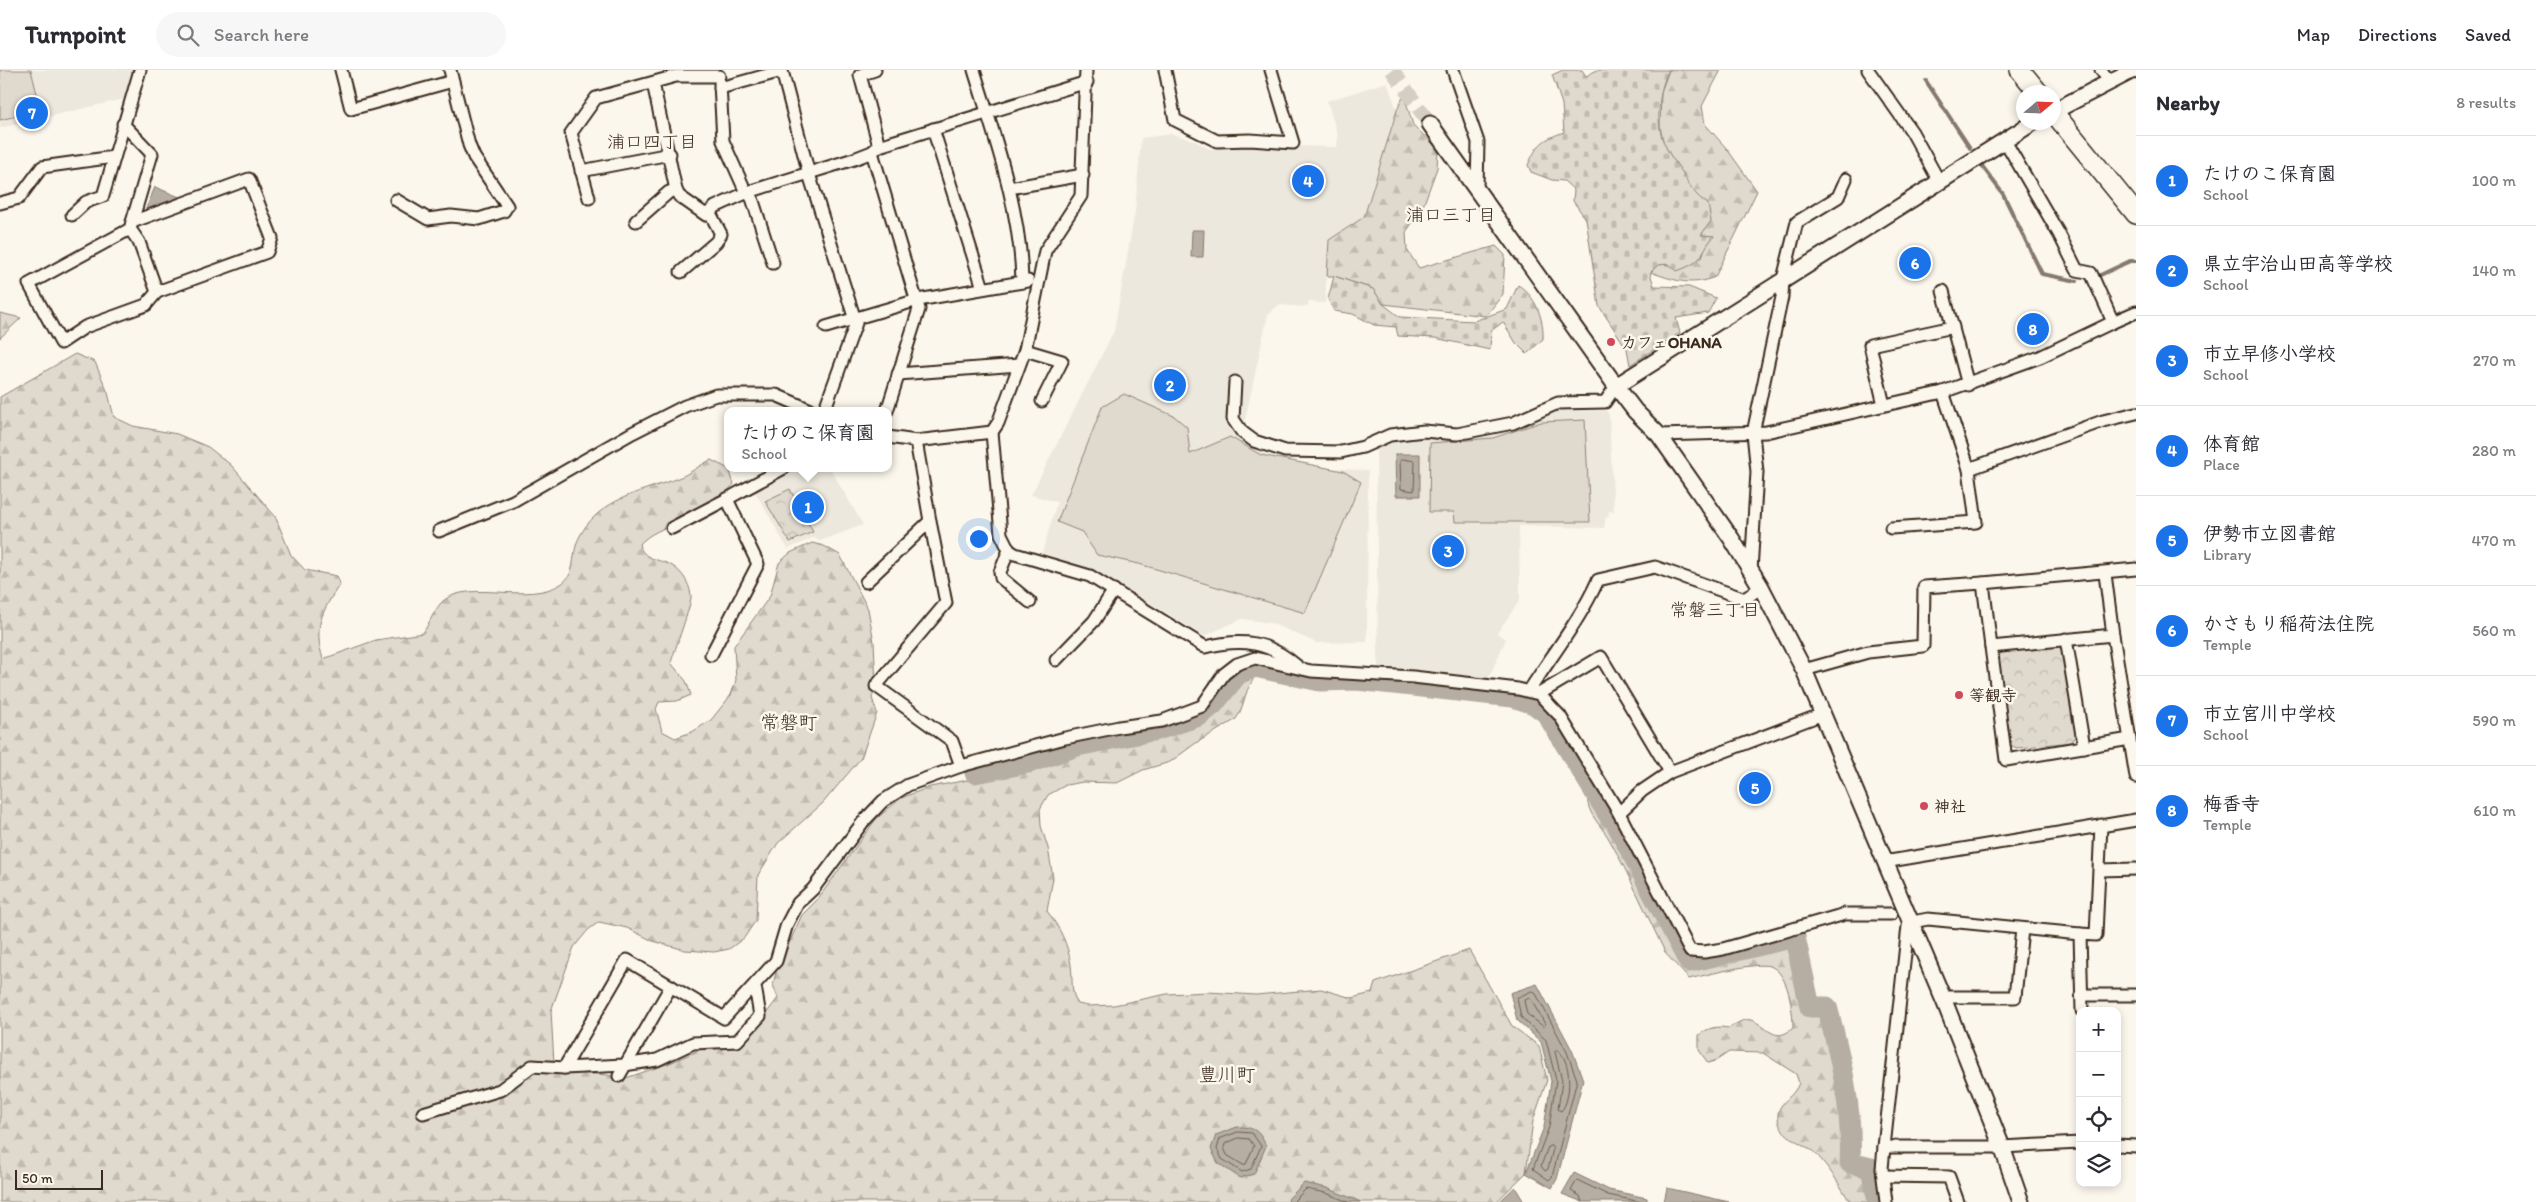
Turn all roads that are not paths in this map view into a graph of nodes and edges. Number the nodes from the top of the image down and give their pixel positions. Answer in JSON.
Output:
{"nodes":[{"id":1,"x":140,"y":70,"type":"edge"},
{"id":2,"x":340,"y":70,"type":"edge"},
{"id":3,"x":784,"y":70,"type":"edge"},
{"id":4,"x":875,"y":70,"type":"edge"},
{"id":5,"x":974,"y":70,"type":"edge"},
{"id":6,"x":1086,"y":70,"type":"edge"},
{"id":7,"x":1165,"y":70,"type":"edge"},
{"id":8,"x":1271,"y":70,"type":"edge"},
{"id":9,"x":1453,"y":70,"type":"edge"},
{"id":10,"x":1868,"y":70,"type":"edge"},
{"id":11,"x":2020,"y":70,"type":"edge"},
{"id":12,"x":2133,"y":70,"type":"edge"},
{"id":13,"x":718,"y":73,"type":"edge"},
{"id":14,"x":859,"y":73,"type":"edge"},
{"id":15,"x":452,"y":75,"type":"edge"},
{"id":16,"x":2106,"y":76,"type":"edge"},
{"id":17,"x":1087,"y":82,"type":"junction"},
{"id":18,"x":653,"y":83,"type":"junction"},
{"id":19,"x":2032,"y":85,"type":"edge"},
{"id":20,"x":720,"y":88,"type":"junction"},
{"id":21,"x":2061,"y":107,"type":"edge"},
{"id":22,"x":987,"y":113,"type":"junction"},
{"id":23,"x":2061,"y":121,"type":"edge"},
{"id":24,"x":123,"y":124,"type":"junction"},
{"id":25,"x":1430,"y":124,"type":"tunnel mouth"},
{"id":26,"x":933,"y":129,"type":"junction"},
{"id":27,"x":2022,"y":130,"type":"edge"},
{"id":28,"x":2005,"y":141,"type":"junction"},
{"id":29,"x":875,"y":149,"type":"junction"},
{"id":30,"x":670,"y":154,"type":"junction"},
{"id":31,"x":114,"y":157,"type":"junction"},
{"id":32,"x":581,"y":171,"type":"junction"},
{"id":33,"x":809,"y":174,"type":"junction"},
{"id":34,"x":1082,"y":175,"type":"junction"},
{"id":35,"x":1846,"y":179,"type":"dead end"},
{"id":36,"x":1940,"y":183,"type":"junction"},
{"id":37,"x":1009,"y":188,"type":"junction"},
{"id":38,"x":1476,"y":188,"type":"junction"},
{"id":39,"x":676,"y":190,"type":"junction"},
{"id":40,"x":748,"y":192,"type":"junction"},
{"id":41,"x":589,"y":198,"type":"dead end"},
{"id":42,"x":396,"y":200,"type":"dead end"},
{"id":43,"x":0,"y":203,"type":"edge"},
{"id":44,"x":710,"y":213,"type":"junction"},
{"id":45,"x":2136,"y":214,"type":"edge"},
{"id":46,"x":72,"y":215,"type":"dead end"},
{"id":47,"x":636,"y":222,"type":"dead end"},
{"id":48,"x":131,"y":226,"type":"junction"},
{"id":49,"x":773,"y":263,"type":"dead end"},
{"id":50,"x":681,"y":272,"type":"dead end"},
{"id":51,"x":1783,"y":279,"type":"junction"},
{"id":52,"x":1037,"y":280,"type":"junction"},
{"id":53,"x":1022,"y":282,"type":"junction"},
{"id":54,"x":984,"y":288,"type":"junction"},
{"id":55,"x":1943,"y":290,"type":"dead end"},
{"id":56,"x":157,"y":292,"type":"junction"},
{"id":57,"x":918,"y":300,"type":"junction"},
{"id":58,"x":2136,"y":312,"type":"edge"},
{"id":59,"x":855,"y":319,"type":"junction"},
{"id":60,"x":2113,"y":322,"type":"junction"},
{"id":61,"x":826,"y":327,"type":"dead end"},
{"id":62,"x":1953,"y":328,"type":"junction"},
{"id":63,"x":1025,"y":350,"type":"junction"},
{"id":64,"x":1019,"y":365,"type":"junction"},
{"id":65,"x":898,"y":374,"type":"junction"},
{"id":66,"x":1235,"y":382,"type":"dead end"},
{"id":67,"x":1968,"y":384,"type":"junction"},
{"id":68,"x":1616,"y":386,"type":"junction"},
{"id":69,"x":1943,"y":392,"type":"junction"},
{"id":70,"x":1042,"y":401,"type":"dead end"},
{"id":71,"x":1884,"y":405,"type":"junction"},
{"id":72,"x":804,"y":407,"type":"edge"},
{"id":73,"x":825,"y":407,"type":"edge"},
{"id":74,"x":888,"y":407,"type":"edge"},
{"id":75,"x":2136,"y":413,"type":"edge"},
{"id":76,"x":992,"y":432,"type":"junction"},
{"id":77,"x":1753,"y":432,"type":"junction"},
{"id":78,"x":1659,"y":435,"type":"junction"},
{"id":79,"x":892,"y":438,"type":"edge"},
{"id":80,"x":916,"y":441,"type":"junction"},
{"id":81,"x":1969,"y":469,"type":"junction"},
{"id":82,"x":777,"y":472,"type":"edge"},
{"id":83,"x":727,"y":500,"type":"junction"},
{"id":84,"x":930,"y":521,"type":"junction"},
{"id":85,"x":672,"y":528,"type":"dead end"},
{"id":86,"x":1891,"y":528,"type":"dead end"},
{"id":87,"x":439,"y":531,"type":"dead end"},
{"id":88,"x":1009,"y":550,"type":"junction"},
{"id":89,"x":2136,"y":569,"type":"edge"},
{"id":90,"x":1751,"y":571,"type":"junction"},
{"id":91,"x":2105,"y":574,"type":"junction"},
{"id":92,"x":866,"y":582,"type":"dead end"},
{"id":93,"x":1983,"y":583,"type":"junction"},
{"id":94,"x":1761,"y":587,"type":"junction"},
{"id":95,"x":1114,"y":590,"type":"junction"},
{"id":96,"x":1030,"y":602,"type":"dead end"},
{"id":97,"x":2113,"y":635,"type":"junction"},
{"id":98,"x":2066,"y":640,"type":"junction"},
{"id":99,"x":1991,"y":647,"type":"junction"},
{"id":100,"x":711,"y":655,"type":"dead end"},
{"id":101,"x":1056,"y":660,"type":"dead end"},
{"id":102,"x":1300,"y":669,"type":"junction"},
{"id":103,"x":1804,"y":670,"type":"junction"},
{"id":104,"x":1534,"y":692,"type":"junction"},
{"id":105,"x":1824,"y":714,"type":"junction"},
{"id":106,"x":2130,"y":739,"type":"junction"},
{"id":107,"x":2084,"y":746,"type":"junction"},
{"id":108,"x":961,"y":766,"type":"junction"},
{"id":109,"x":1670,"y":772,"type":"junction"},
{"id":110,"x":2136,"y":777,"type":"edge"},
{"id":111,"x":1619,"y":814,"type":"junction"},
{"id":112,"x":2136,"y":820,"type":"edge"},
{"id":113,"x":2101,"y":825,"type":"junction"},
{"id":114,"x":1884,"y":862,"type":"junction"},
{"id":115,"x":2136,"y":869,"type":"edge"},
{"id":116,"x":2100,"y":870,"type":"junction"},
{"id":117,"x":1891,"y":914,"type":"dead end"},
{"id":118,"x":1912,"y":922,"type":"junction"},
{"id":119,"x":2022,"y":929,"type":"junction"},
{"id":120,"x":2080,"y":934,"type":"junction"},
{"id":121,"x":671,"y":986,"type":"junction"},
{"id":122,"x":755,"y":986,"type":"junction"},
{"id":123,"x":2081,"y":995,"type":"junction"},
{"id":124,"x":2136,"y":995,"type":"edge"},
{"id":125,"x":1943,"y":997,"type":"junction"},
{"id":126,"x":2082,"y":1007,"type":"edge"},
{"id":127,"x":564,"y":1068,"type":"junction"},
{"id":128,"x":621,"y":1070,"type":"junction"},
{"id":129,"x":423,"y":1113,"type":"dead end"},
{"id":130,"x":2076,"y":1143,"type":"edge"},
{"id":131,"x":2121,"y":1145,"type":"edge"},
{"id":132,"x":2136,"y":1146,"type":"edge"},
{"id":133,"x":1884,"y":1147,"type":"junction"},
{"id":134,"x":2002,"y":1147,"type":"junction"},
{"id":135,"x":1883,"y":1176,"type":"junction"},
{"id":136,"x":1886,"y":1202,"type":"edge"},
{"id":137,"x":1958,"y":1202,"type":"edge"},
{"id":138,"x":2021,"y":1202,"type":"edge"}],
"edges":[{"from":1,"to":24,"type":"street"},
{"from":2,"to":15,"type":"street"},
{"from":3,"to":20,"type":"street"},
{"from":3,"to":33,"type":"street"},
{"from":4,"to":14,"type":"street"},
{"from":5,"to":22,"type":"street"},
{"from":6,"to":17,"type":"street"},
{"from":7,"to":8,"type":"street"},
{"from":9,"to":38,"type":"street"},
{"from":10,"to":36,"type":"street"},
{"from":11,"to":19,"type":"main road"},
{"from":12,"to":16,"type":"street"},
{"from":13,"to":18,"type":"street"},
{"from":13,"to":20,"type":"street"},
{"from":14,"to":29,"type":"street"},
{"from":15,"to":42,"type":"street"},
{"from":16,"to":21,"type":"street"},
{"from":17,"to":22,"type":"street"},
{"from":17,"to":34,"type":"street"},
{"from":18,"to":30,"type":"street"},
{"from":18,"to":32,"type":"street"},
{"from":20,"to":40,"type":"street"},
{"from":22,"to":26,"type":"street"},
{"from":22,"to":37,"type":"street"},
{"from":23,"to":45,"type":"main road"},
{"from":24,"to":31,"type":"street"},
{"from":24,"to":48,"type":"street"},
{"from":25,"to":38,"type":"street"},
{"from":26,"to":29,"type":"street"},
{"from":26,"to":54,"type":"street"},
{"from":27,"to":28,"type":"street"},
{"from":28,"to":36,"type":"street"},
{"from":28,"to":60,"type":"street"},
{"from":29,"to":33,"type":"street"},
{"from":29,"to":57,"type":"street"},
{"from":30,"to":32,"type":"street"},
{"from":30,"to":39,"type":"street"},
{"from":31,"to":43,"type":"street"},
{"from":31,"to":46,"type":"street"},
{"from":32,"to":41,"type":"street"},
{"from":33,"to":40,"type":"street"},
{"from":33,"to":59,"type":"street"},
{"from":34,"to":37,"type":"street"},
{"from":34,"to":52,"type":"street"},
{"from":35,"to":51,"type":"street"},
{"from":36,"to":51,"type":"street"},
{"from":37,"to":53,"type":"street"},
{"from":38,"to":68,"type":"street"},
{"from":39,"to":44,"type":"street"},
{"from":39,"to":47,"type":"street"},
{"from":40,"to":44,"type":"street"},
{"from":40,"to":49,"type":"street"},
{"from":44,"to":50,"type":"street"},
{"from":48,"to":56,"type":"street"},
{"from":48,"to":56,"type":"street"},
{"from":48,"to":56,"type":"street"},
{"from":51,"to":68,"type":"street"},
{"from":51,"to":77,"type":"street"},
{"from":52,"to":53,"type":"street"},
{"from":52,"to":63,"type":"street"},
{"from":53,"to":54,"type":"street"},
{"from":54,"to":57,"type":"street"},
{"from":55,"to":62,"type":"street"},
{"from":57,"to":59,"type":"street"},
{"from":57,"to":65,"type":"street"},
{"from":58,"to":60,"type":"street"},
{"from":59,"to":61,"type":"street"},
{"from":59,"to":73,"type":"street"},
{"from":60,"to":67,"type":"street"},
{"from":62,"to":67,"type":"street"},
{"from":62,"to":71,"type":"street"},
{"from":63,"to":64,"type":"street"},
{"from":63,"to":70,"type":"street"},
{"from":64,"to":65,"type":"street"},
{"from":64,"to":76,"type":"street"},
{"from":65,"to":74,"type":"street"},
{"from":66,"to":68,"type":"street"},
{"from":67,"to":69,"type":"street"},
{"from":68,"to":78,"type":"street"},
{"from":69,"to":71,"type":"street"},
{"from":69,"to":81,"type":"street"},
{"from":71,"to":77,"type":"street"},
{"from":72,"to":87,"type":"street"},
{"from":75,"to":81,"type":"street"},
{"from":76,"to":80,"type":"street"},
{"from":76,"to":88,"type":"street"},
{"from":77,"to":78,"type":"street"},
{"from":77,"to":90,"type":"street"},
{"from":78,"to":90,"type":"street"},
{"from":79,"to":80,"type":"street"},
{"from":80,"to":84,"type":"street"},
{"from":81,"to":86,"type":"street"},
{"from":82,"to":83,"type":"street"},
{"from":83,"to":85,"type":"street"},
{"from":83,"to":100,"type":"street"},
{"from":84,"to":92,"type":"street"},
{"from":84,"to":108,"type":"street"},
{"from":88,"to":95,"type":"street"},
{"from":88,"to":96,"type":"street"},
{"from":89,"to":91,"type":"street"},
{"from":90,"to":94,"type":"street"},
{"from":91,"to":93,"type":"street"},
{"from":91,"to":97,"type":"street"},
{"from":93,"to":99,"type":"street"},
{"from":93,"to":103,"type":"street"},
{"from":94,"to":103,"type":"street"},
{"from":94,"to":104,"type":"street"},
{"from":95,"to":101,"type":"street"},
{"from":95,"to":102,"type":"street"},
{"from":97,"to":98,"type":"street"},
{"from":97,"to":106,"type":"street"},
{"from":98,"to":99,"type":"street"},
{"from":98,"to":107,"type":"street"},
{"from":99,"to":107,"type":"street"},
{"from":102,"to":104,"type":"street"},
{"from":102,"to":108,"type":"street"},
{"from":103,"to":105,"type":"street"},
{"from":104,"to":109,"type":"street"},
{"from":104,"to":111,"type":"street"},
{"from":105,"to":109,"type":"street"},
{"from":105,"to":114,"type":"street"},
{"from":106,"to":107,"type":"street"},
{"from":106,"to":110,"type":"street"},
{"from":108,"to":122,"type":"street"},
{"from":109,"to":111,"type":"street"},
{"from":111,"to":117,"type":"street"},
{"from":112,"to":113,"type":"street"},
{"from":113,"to":114,"type":"street"},
{"from":113,"to":116,"type":"street"},
{"from":114,"to":118,"type":"street"},
{"from":115,"to":116,"type":"street"},
{"from":116,"to":120,"type":"street"},
{"from":118,"to":119,"type":"street"},
{"from":118,"to":125,"type":"street"},
{"from":118,"to":133,"type":"street"},
{"from":119,"to":120,"type":"street"},
{"from":119,"to":125,"type":"street"},
{"from":120,"to":123,"type":"street"},
{"from":121,"to":122,"type":"street"},
{"from":121,"to":127,"type":"street"},
{"from":121,"to":128,"type":"street"},
{"from":122,"to":128,"type":"street"},
{"from":123,"to":124,"type":"street"},
{"from":123,"to":126,"type":"street"},
{"from":125,"to":134,"type":"street"},
{"from":127,"to":128,"type":"street"},
{"from":127,"to":129,"type":"street"},
{"from":130,"to":134,"type":"street"},
{"from":131,"to":132,"type":"street"},
{"from":133,"to":134,"type":"street"},
{"from":133,"to":135,"type":"street"},
{"from":134,"to":138,"type":"street"},
{"from":135,"to":136,"type":"street"},
{"from":135,"to":137,"type":"street"}]}
